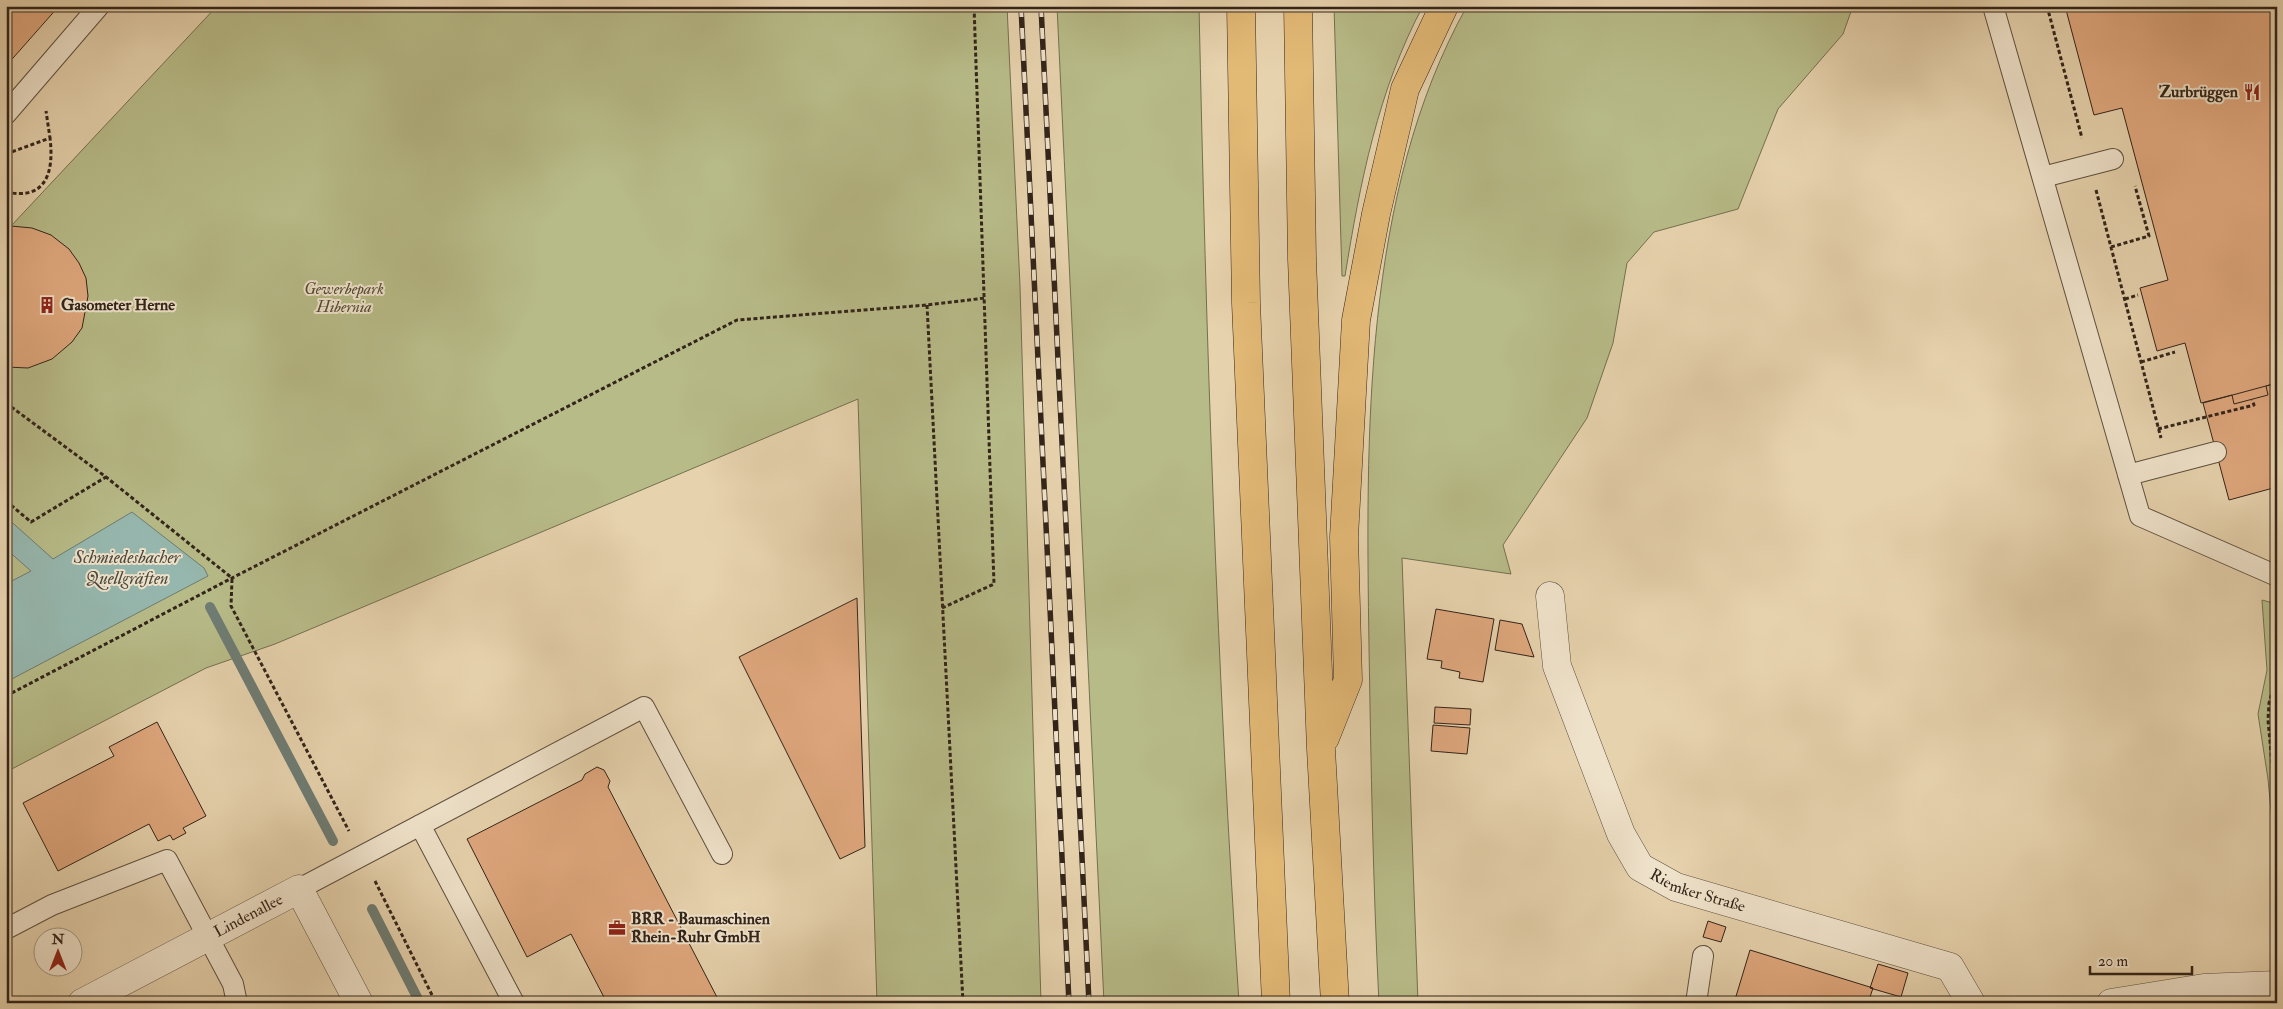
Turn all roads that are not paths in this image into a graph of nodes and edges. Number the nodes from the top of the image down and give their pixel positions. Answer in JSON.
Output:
{"nodes":[{"id":1,"x":100,"y":6,"type":"edge"},
{"id":2,"x":1241,"y":6,"type":"edge"},
{"id":3,"x":1298,"y":6,"type":"edge"},
{"id":4,"x":1444,"y":6,"type":"edge"},
{"id":5,"x":1993,"y":6,"type":"edge"},
{"id":6,"x":6,"y":114,"type":"edge"},
{"id":7,"x":2113,"y":159,"type":"dead end"},
{"id":8,"x":2043,"y":177,"type":"junction"},
{"id":9,"x":2216,"y":452,"type":"dead end"},
{"id":10,"x":2128,"y":476,"type":"junction"},
{"id":11,"x":2277,"y":576,"type":"edge"},
{"id":12,"x":1550,"y":596,"type":"dead end"},
{"id":13,"x":1321,"y":749,"type":"junction"},
{"id":14,"x":420,"y":825,"type":"junction"},
{"id":15,"x":722,"y":854,"type":"dead end"},
{"id":16,"x":299,"y":889,"type":"junction"},
{"id":17,"x":6,"y":929,"type":"edge"},
{"id":18,"x":208,"y":937,"type":"junction"},
{"id":19,"x":1703,"y":956,"type":"dead end"},
{"id":20,"x":2277,"y":985,"type":"edge"},
{"id":21,"x":1968,"y":997,"type":"edge"},
{"id":22,"x":82,"y":1003,"type":"edge"},
{"id":23,"x":238,"y":1003,"type":"edge"},
{"id":24,"x":359,"y":1003,"type":"edge"},
{"id":25,"x":514,"y":1003,"type":"edge"},
{"id":26,"x":1276,"y":1003,"type":"edge"},
{"id":27,"x":1335,"y":1003,"type":"edge"},
{"id":28,"x":1696,"y":1003,"type":"edge"},
{"id":29,"x":2111,"y":1003,"type":"edge"}],
"edges":[{"from":1,"to":6,"type":"lane"},
{"from":2,"to":26,"type":"highway"},
{"from":3,"to":13,"type":"highway"},
{"from":4,"to":13,"type":"highway"},
{"from":5,"to":8,"type":"lane"},
{"from":7,"to":8,"type":"lane"},
{"from":8,"to":10,"type":"lane"},
{"from":9,"to":10,"type":"lane"},
{"from":10,"to":11,"type":"lane"},
{"from":12,"to":21,"type":"street","name":"Riemker Straße"},
{"from":13,"to":27,"type":"highway"},
{"from":14,"to":15,"type":"lane"},
{"from":14,"to":16,"type":"lane"},
{"from":14,"to":25,"type":"lane"},
{"from":16,"to":18,"type":"street","name":"Lindenallee"},
{"from":16,"to":24,"type":"street","name":"Lindenallee"},
{"from":17,"to":18,"type":"lane"},
{"from":18,"to":22,"type":"street","name":"Lindenallee"},
{"from":18,"to":23,"type":"lane"},
{"from":19,"to":28,"type":"lane"},
{"from":20,"to":29,"type":"street"}]}
